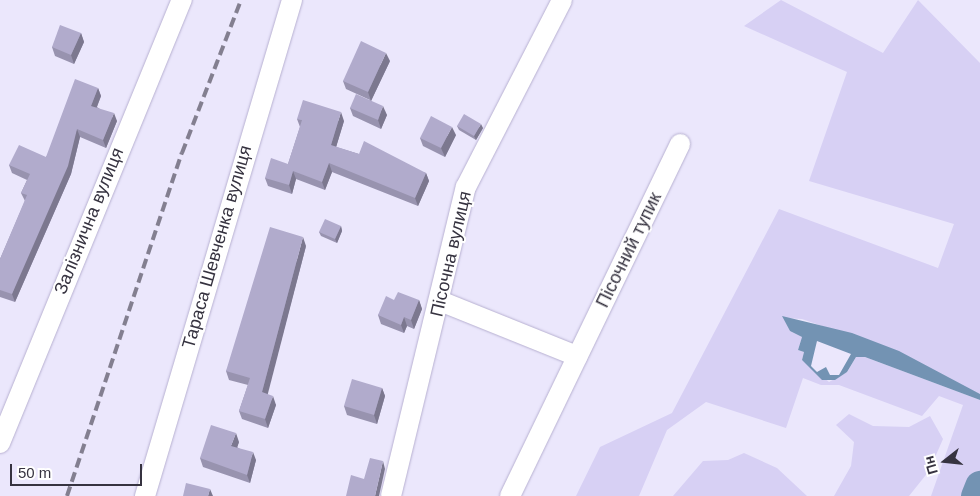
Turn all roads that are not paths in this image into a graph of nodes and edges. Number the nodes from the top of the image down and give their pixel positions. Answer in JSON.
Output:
{"nodes":[{"id":1,"x":182,"y":0,"type":"edge"},
{"id":2,"x":292,"y":0,"type":"edge"},
{"id":3,"x":562,"y":0,"type":"edge"},
{"id":4,"x":680,"y":144,"type":"dead end"},
{"id":5,"x":440,"y":301,"type":"junction"},
{"id":6,"x":578,"y":356,"type":"junction"},
{"id":7,"x":0,"y":443,"type":"edge"},
{"id":8,"x":145,"y":496,"type":"edge"},
{"id":9,"x":391,"y":496,"type":"edge"},
{"id":10,"x":510,"y":496,"type":"edge"}],
"edges":[{"from":1,"to":7,"type":"street","name":"Залізнична вулиця"},
{"from":2,"to":8,"type":"street","name":"Тараса Шевченка вулиця"},
{"from":3,"to":5,"type":"street","name":"Пісочна вулиця"},
{"from":4,"to":6,"type":"street","name":"Пісочний тупик"},
{"from":5,"to":6,"type":"street"},
{"from":5,"to":9,"type":"street","name":"Пісочна вулиця"},
{"from":6,"to":10,"type":"street","name":"Пісочний тупик"}]}
